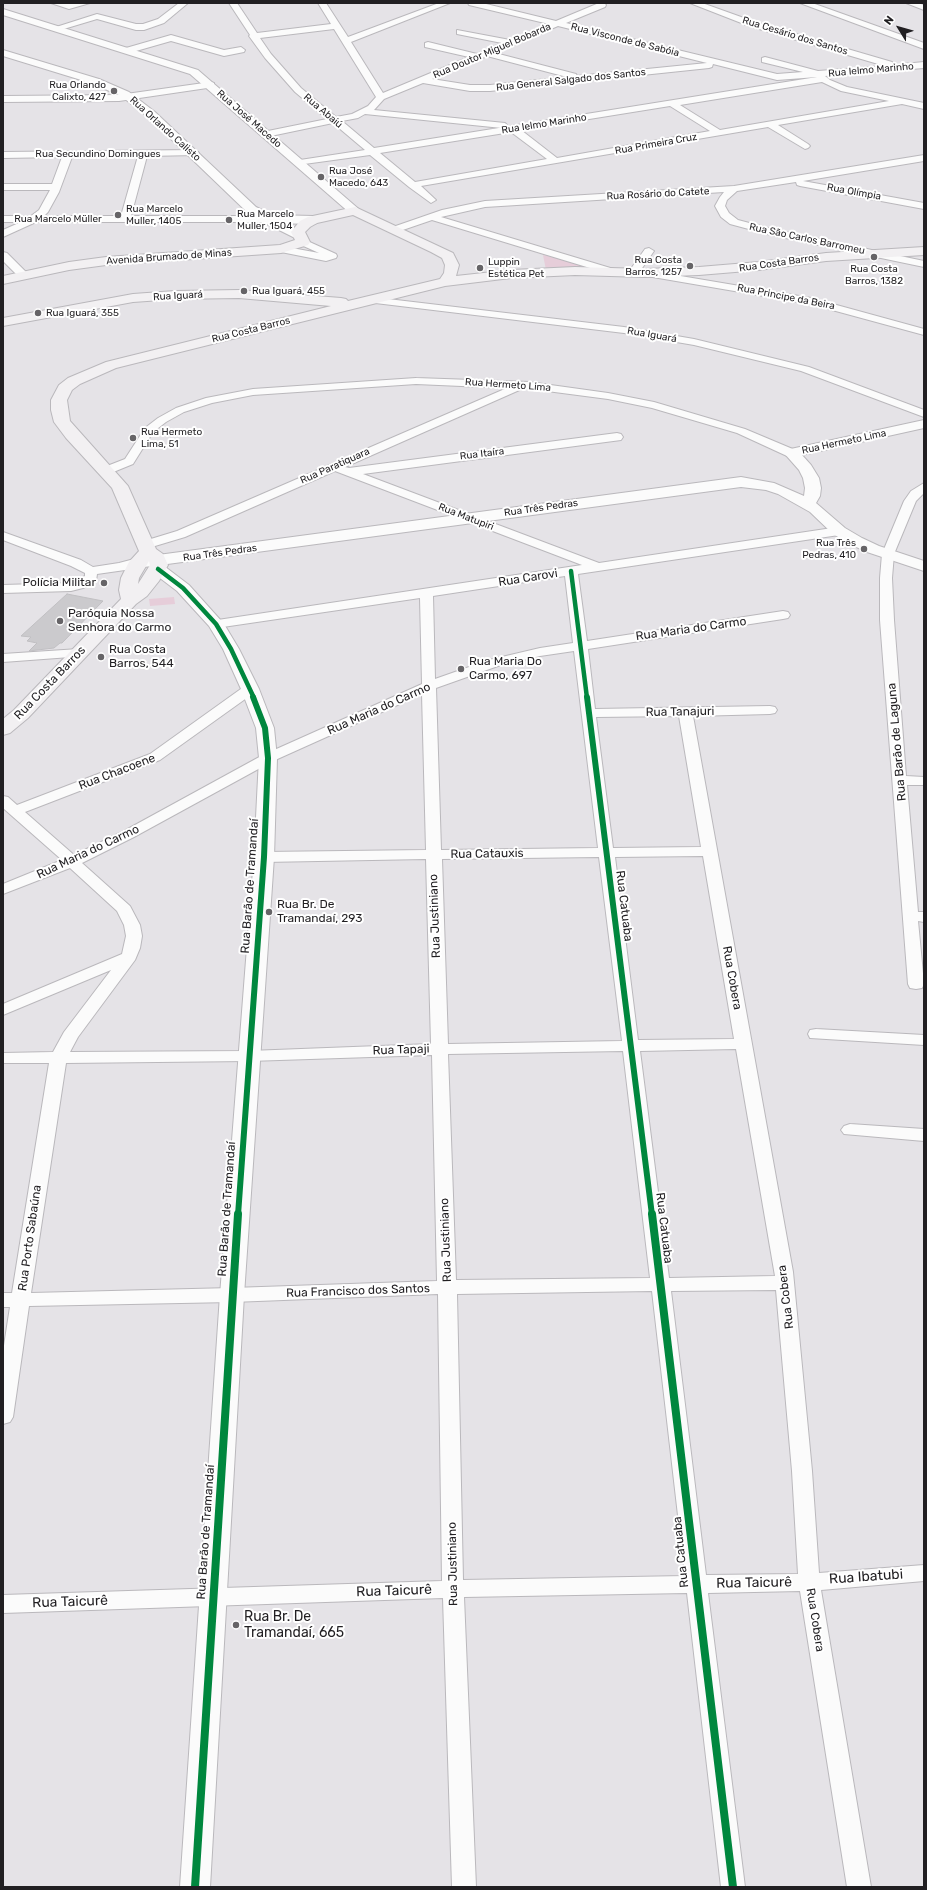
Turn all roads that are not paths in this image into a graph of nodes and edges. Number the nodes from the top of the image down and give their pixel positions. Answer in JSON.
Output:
{"nodes":[{"id":1,"x":55,"y":3,"type":"edge"},
{"id":2,"x":86,"y":3,"type":"edge"},
{"id":3,"x":184,"y":3,"type":"edge"},
{"id":4,"x":233,"y":3,"type":"edge"},
{"id":5,"x":322,"y":3,"type":"edge"},
{"id":6,"x":446,"y":3,"type":"edge"},
{"id":7,"x":472,"y":3,"type":"edge"},
{"id":8,"x":593,"y":3,"type":"edge"},
{"id":9,"x":694,"y":3,"type":"edge"},
{"id":10,"x":804,"y":3,"type":"edge"},
{"id":11,"x":910,"y":3,"type":"edge"},
{"id":12,"x":602,"y":5,"type":"junction"},
{"id":13,"x":612,"y":7,"type":"dead end"},
{"id":14,"x":924,"y":8,"type":"edge"},
{"id":15,"x":3,"y":12,"type":"edge"},
{"id":16,"x":559,"y":24,"type":"junction"},
{"id":17,"x":336,"y":26,"type":"junction"},
{"id":18,"x":57,"y":28,"type":"junction"},
{"id":19,"x":460,"y":32,"type":"dead end"},
{"id":20,"x":253,"y":36,"type":"junction"},
{"id":21,"x":346,"y":41,"type":"junction"},
{"id":22,"x":512,"y":43,"type":"junction"},
{"id":23,"x":428,"y":45,"type":"dead end"},
{"id":24,"x":924,"y":46,"type":"edge"},
{"id":25,"x":129,"y":50,"type":"junction"},
{"id":26,"x":241,"y":50,"type":"dead end"},
{"id":27,"x":3,"y":53,"type":"edge"},
{"id":28,"x":482,"y":55,"type":"junction"},
{"id":29,"x":765,"y":60,"type":"dead end"},
{"id":30,"x":719,"y":63,"type":"junction"},
{"id":31,"x":924,"y":65,"type":"edge"},
{"id":32,"x":896,"y":67,"type":"junction"},
{"id":33,"x":777,"y":77,"type":"junction"},
{"id":34,"x":820,"y":77,"type":"junction"},
{"id":35,"x":583,"y":79,"type":"junction"},
{"id":36,"x":422,"y":80,"type":"junction"},
{"id":37,"x":211,"y":85,"type":"junction"},
{"id":38,"x":788,"y":85,"type":"junction"},
{"id":39,"x":3,"y":90,"type":"edge"},
{"id":40,"x":381,"y":97,"type":"junction"},
{"id":41,"x":130,"y":98,"type":"junction"},
{"id":42,"x":3,"y":99,"type":"edge"},
{"id":43,"x":30,"y":99,"type":"junction"},
{"id":44,"x":900,"y":102,"type":"junction"},
{"id":45,"x":673,"y":104,"type":"junction"},
{"id":46,"x":924,"y":106,"type":"edge"},
{"id":47,"x":366,"y":112,"type":"junction"},
{"id":48,"x":336,"y":121,"type":"junction"},
{"id":49,"x":771,"y":125,"type":"junction"},
{"id":50,"x":524,"y":127,"type":"junction"},
{"id":51,"x":512,"y":129,"type":"junction"},
{"id":52,"x":719,"y":133,"type":"junction"},
{"id":53,"x":266,"y":134,"type":"junction"},
{"id":54,"x":805,"y":146,"type":"dead end"},
{"id":55,"x":372,"y":152,"type":"junction"},
{"id":56,"x":143,"y":154,"type":"junction"},
{"id":57,"x":194,"y":154,"type":"junction"},
{"id":58,"x":3,"y":155,"type":"edge"},
{"id":59,"x":68,"y":155,"type":"junction"},
{"id":60,"x":924,"y":158,"type":"edge"},
{"id":61,"x":555,"y":161,"type":"junction"},
{"id":62,"x":300,"y":163,"type":"junction"},
{"id":63,"x":784,"y":181,"type":"junction"},
{"id":64,"x":412,"y":185,"type":"junction"},
{"id":65,"x":3,"y":187,"type":"edge"},
{"id":66,"x":56,"y":187,"type":"junction"},
{"id":67,"x":734,"y":189,"type":"junction"},
{"id":68,"x":431,"y":200,"type":"dead end"},
{"id":69,"x":924,"y":206,"type":"edge"},
{"id":70,"x":252,"y":210,"type":"junction"},
{"id":71,"x":355,"y":211,"type":"junction"},
{"id":72,"x":431,"y":217,"type":"junction"},
{"id":73,"x":125,"y":218,"type":"junction"},
{"id":74,"x":233,"y":218,"type":"junction"},
{"id":75,"x":3,"y":219,"type":"edge"},
{"id":76,"x":35,"y":219,"type":"junction"},
{"id":77,"x":272,"y":222,"type":"junction"},
{"id":78,"x":305,"y":230,"type":"junction"},
{"id":79,"x":394,"y":230,"type":"junction"},
{"id":80,"x":3,"y":234,"type":"edge"},
{"id":81,"x":281,"y":250,"type":"junction"},
{"id":82,"x":649,"y":251,"type":"dead end"},
{"id":83,"x":924,"y":251,"type":"edge"},
{"id":84,"x":878,"y":254,"type":"junction"},
{"id":85,"x":3,"y":255,"type":"edge"},
{"id":86,"x":924,"y":264,"type":"edge"},
{"id":87,"x":613,"y":272,"type":"junction"},
{"id":88,"x":640,"y":272,"type":"junction"},
{"id":89,"x":24,"y":276,"type":"junction"},
{"id":90,"x":3,"y":280,"type":"edge"},
{"id":91,"x":445,"y":282,"type":"junction"},
{"id":92,"x":371,"y":300,"type":"junction"},
{"id":93,"x":354,"y":304,"type":"junction"},
{"id":94,"x":3,"y":322,"type":"edge"},
{"id":95,"x":924,"y":332,"type":"edge"},
{"id":96,"x":524,"y":384,"type":"junction"},
{"id":97,"x":924,"y":414,"type":"edge"},
{"id":98,"x":924,"y":424,"type":"edge"},
{"id":99,"x":617,"y":437,"type":"dead end"},
{"id":100,"x":792,"y":453,"type":"junction"},
{"id":101,"x":334,"y":466,"type":"junction"},
{"id":102,"x":106,"y":471,"type":"junction"},
{"id":103,"x":347,"y":472,"type":"junction"},
{"id":104,"x":924,"y":487,"type":"edge"},
{"id":105,"x":807,"y":504,"type":"junction"},
{"id":106,"x":470,"y":518,"type":"junction"},
{"id":107,"x":839,"y":531,"type":"junction"},
{"id":108,"x":3,"y":536,"type":"edge"},
{"id":109,"x":888,"y":554,"type":"junction"},
{"id":110,"x":150,"y":562,"type":"junction"},
{"id":111,"x":924,"y":566,"type":"edge"},
{"id":112,"x":598,"y":567,"type":"junction"},
{"id":113,"x":571,"y":571,"type":"junction"},
{"id":114,"x":91,"y":574,"type":"junction"},
{"id":115,"x":130,"y":578,"type":"junction"},
{"id":116,"x":3,"y":589,"type":"edge"},
{"id":117,"x":426,"y":593,"type":"junction"},
{"id":118,"x":130,"y":600,"type":"junction"},
{"id":119,"x":783,"y":615,"type":"dead end"},
{"id":120,"x":216,"y":624,"type":"junction"},
{"id":121,"x":580,"y":644,"type":"junction"},
{"id":122,"x":79,"y":653,"type":"junction"},
{"id":123,"x":3,"y":658,"type":"edge"},
{"id":124,"x":429,"y":686,"type":"junction"},
{"id":125,"x":250,"y":689,"type":"junction"},
{"id":126,"x":770,"y":710,"type":"dead end"},
{"id":127,"x":685,"y":712,"type":"junction"},
{"id":128,"x":590,"y":713,"type":"junction"},
{"id":129,"x":3,"y":729,"type":"edge"},
{"id":130,"x":268,"y":758,"type":"junction"},
{"id":131,"x":900,"y":780,"type":"junction"},
{"id":132,"x":924,"y":781,"type":"edge"},
{"id":133,"x":3,"y":800,"type":"edge"},
{"id":134,"x":15,"y":811,"type":"junction"},
{"id":135,"x":710,"y":851,"type":"junction"},
{"id":136,"x":606,"y":852,"type":"junction"},
{"id":137,"x":433,"y":854,"type":"junction"},
{"id":138,"x":264,"y":857,"type":"junction"},
{"id":139,"x":72,"y":862,"type":"junction"},
{"id":140,"x":3,"y":889,"type":"edge"},
{"id":141,"x":917,"y":916,"type":"edge"},
{"id":142,"x":128,"y":957,"type":"junction"},
{"id":143,"x":916,"y":984,"type":"dead end"},
{"id":144,"x":3,"y":1010,"type":"edge"},
{"id":145,"x":816,"y":1034,"type":"dead end"},
{"id":146,"x":924,"y":1040,"type":"edge"},
{"id":147,"x":744,"y":1044,"type":"junction"},
{"id":148,"x":630,"y":1046,"type":"junction"},
{"id":149,"x":440,"y":1049,"type":"junction"},
{"id":150,"x":249,"y":1056,"type":"junction"},
{"id":151,"x":3,"y":1058,"type":"edge"},
{"id":152,"x":59,"y":1058,"type":"junction"},
{"id":153,"x":850,"y":1130,"type":"dead end"},
{"id":154,"x":924,"y":1135,"type":"edge"},
{"id":155,"x":785,"y":1283,"type":"junction"},
{"id":156,"x":660,"y":1284,"type":"junction"},
{"id":157,"x":447,"y":1287,"type":"junction"},
{"id":158,"x":232,"y":1295,"type":"junction"},
{"id":159,"x":22,"y":1299,"type":"junction"},
{"id":160,"x":3,"y":1300,"type":"edge"},
{"id":161,"x":3,"y":1417,"type":"edge"},
{"id":162,"x":924,"y":1573,"type":"edge"},
{"id":163,"x":809,"y":1582,"type":"junction"},
{"id":164,"x":696,"y":1584,"type":"junction"},
{"id":165,"x":453,"y":1589,"type":"junction"},
{"id":166,"x":213,"y":1598,"type":"junction"},
{"id":167,"x":3,"y":1604,"type":"edge"},
{"id":168,"x":195,"y":1887,"type":"edge"},
{"id":169,"x":464,"y":1887,"type":"edge"},
{"id":170,"x":733,"y":1887,"type":"edge"},
{"id":171,"x":859,"y":1887,"type":"edge"}],
"edges":[{"from":1,"to":2,"type":"street"},
{"from":3,"to":18,"type":"street"},
{"from":4,"to":20,"type":"street","name":"Rua Abaiú"},
{"from":5,"to":17,"type":"street"},
{"from":6,"to":21,"type":"street"},
{"from":7,"to":16,"type":"street","name":"Rua Visconde de Sabóia"},
{"from":8,"to":12,"type":"street"},
{"from":9,"to":32,"type":"street","name":"Rua Cesário dos Santos"},
{"from":10,"to":24,"type":"street"},
{"from":11,"to":14,"type":"street"},
{"from":12,"to":13,"type":"street"},
{"from":12,"to":16,"type":"street","name":"Rua Doutor Miguel Bobarda"},
{"from":15,"to":18,"type":"street","name":"Rua José Macedo"},
{"from":16,"to":22,"type":"street","name":"Rua Doutor Miguel Bobarda"},
{"from":16,"to":30,"type":"street","name":"Rua Visconde de Sabóia"},
{"from":17,"to":20,"type":"street"},
{"from":17,"to":21,"type":"street"},
{"from":18,"to":25,"type":"street","name":"Rua José Macedo"},
{"from":19,"to":22,"type":"street"},
{"from":20,"to":48,"type":"street","name":"Rua Abaiú"},
{"from":21,"to":40,"type":"street"},
{"from":22,"to":28,"type":"street","name":"Rua Doutor Miguel Bobarda"},
{"from":23,"to":28,"type":"street"},
{"from":25,"to":26,"type":"street"},
{"from":25,"to":37,"type":"street","name":"Rua José Macedo"},
{"from":27,"to":41,"type":"street","name":"Rua Orlando Calisto"},
{"from":28,"to":35,"type":"street"},
{"from":28,"to":36,"type":"street","name":"Rua Doutor Miguel Bobarda"},
{"from":29,"to":34,"type":"street"},
{"from":30,"to":33,"type":"street","name":"Rua Visconde de Sabóia"},
{"from":30,"to":35,"type":"street","name":"Rua General Salgado dos Santos"},
{"from":31,"to":32,"type":"street","name":"Rua Ielmo Marinho"},
{"from":32,"to":34,"type":"street","name":"Rua Ielmo Marinho"},
{"from":33,"to":34,"type":"street"},
{"from":33,"to":38,"type":"street"},
{"from":34,"to":38,"type":"street","name":"Rua Ielmo Marinho"},
{"from":34,"to":44,"type":"street"},
{"from":35,"to":36,"type":"street","name":"Rua General Salgado dos Santos"},
{"from":36,"to":40,"type":"street","name":"Rua Doutor Miguel Bobarda"},
{"from":37,"to":41,"type":"street"},
{"from":37,"to":53,"type":"street","name":"Rua José Macedo"},
{"from":38,"to":45,"type":"street","name":"Rua Ielmo Marinho"},
{"from":39,"to":43,"type":"street"},
{"from":40,"to":47,"type":"street"},
{"from":41,"to":43,"type":"street"},
{"from":41,"to":57,"type":"street","name":"Rua Orlando Calisto"},
{"from":42,"to":43,"type":"street"},
{"from":44,"to":46,"type":"street"},
{"from":44,"to":49,"type":"street","name":"Rua Primeira Cruz"},
{"from":45,"to":50,"type":"street","name":"Rua Ielmo Marinho"},
{"from":45,"to":52,"type":"street"},
{"from":47,"to":48,"type":"street"},
{"from":47,"to":50,"type":"street"},
{"from":48,"to":53,"type":"street"},
{"from":48,"to":55,"type":"street","name":"Rua Abaiú"},
{"from":49,"to":52,"type":"street","name":"Rua Primeira Cruz"},
{"from":49,"to":54,"type":"street"},
{"from":50,"to":51,"type":"street","name":"Rua Ielmo Marinho"},
{"from":51,"to":55,"type":"street","name":"Rua Ielmo Marinho"},
{"from":51,"to":61,"type":"street"},
{"from":52,"to":61,"type":"street","name":"Rua Primeira Cruz"},
{"from":53,"to":62,"type":"street","name":"Rua José Macedo"},
{"from":55,"to":62,"type":"street","name":"Rua Ielmo Marinho"},
{"from":55,"to":64,"type":"street","name":"Rua Abaiú"},
{"from":56,"to":57,"type":"street","name":"Rua Secundino Domingues"},
{"from":56,"to":59,"type":"street","name":"Rua Secundino Domingues"},
{"from":56,"to":73,"type":"street"},
{"from":57,"to":70,"type":"street","name":"Rua Orlando Calisto"},
{"from":58,"to":59,"type":"street","name":"Rua Secundino Domingues"},
{"from":59,"to":66,"type":"street"},
{"from":60,"to":63,"type":"street","name":"Rua Rosário do Catete"},
{"from":61,"to":64,"type":"street","name":"Rua Primeira Cruz"},
{"from":62,"to":71,"type":"street","name":"Rua José Macedo"},
{"from":63,"to":67,"type":"street","name":"Rua Rosário do Catete"},
{"from":63,"to":69,"type":"street","name":"Rua Olímpia"},
{"from":64,"to":68,"type":"street","name":"Rua Abaiú"},
{"from":65,"to":66,"type":"street"},
{"from":66,"to":76,"type":"street"},
{"from":67,"to":72,"type":"street","name":"Rua Rosário do Catete"},
{"from":67,"to":84,"type":"street","name":"Rua São Carlos Barromeu"},
{"from":70,"to":74,"type":"street","name":"Rua Marcelo Müller"},
{"from":70,"to":77,"type":"street","name":"Rua Orlando Calisto"},
{"from":71,"to":78,"type":"main road","name":"Avenida Brumado de Minas"},
{"from":71,"to":79,"type":"main road","name":"Rua José Macedo"},
{"from":72,"to":79,"type":"street","name":"Rua Rosário do Catete"},
{"from":72,"to":87,"type":"street"},
{"from":73,"to":74,"type":"street","name":"Rua Marcelo Müller"},
{"from":73,"to":76,"type":"street","name":"Rua Marcelo Müller"},
{"from":74,"to":77,"type":"street","name":"Rua Marcelo Müller"},
{"from":75,"to":76,"type":"street","name":"Rua Marcelo Müller"},
{"from":76,"to":80,"type":"street"},
{"from":77,"to":78,"type":"street","name":"Rua Orlando Calisto"},
{"from":77,"to":78,"type":"street"},
{"from":78,"to":81,"type":"main road","name":"Avenida Brumado de Minas"},
{"from":78,"to":81,"type":"street"},
{"from":79,"to":91,"type":"main road","name":"Rua José Macedo"},
{"from":81,"to":89,"type":"main road","name":"Avenida Brumado de Minas"},
{"from":82,"to":88,"type":"street"},
{"from":83,"to":84,"type":"main road","name":"Rua Costa Barros"},
{"from":84,"to":86,"type":"street","name":"Rua São Carlos Barromeu"},
{"from":84,"to":88,"type":"main road","name":"Rua Costa Barros"},
{"from":85,"to":89,"type":"street"},
{"from":87,"to":88,"type":"main road","name":"Rua Costa Barros"},
{"from":87,"to":91,"type":"main road","name":"Rua Costa Barros"},
{"from":88,"to":95,"type":"street","name":"Rua Principe da Beira"},
{"from":89,"to":90,"type":"main road","name":"Avenida Brumado de Minas"},
{"from":91,"to":92,"type":"main road","name":"Rua Costa Barros"},
{"from":92,"to":93,"type":"main road","name":"Rua Costa Barros"},
{"from":92,"to":97,"type":"street","name":"Rua Iguará"},
{"from":93,"to":94,"type":"main road","name":"Rua Iguará"},
{"from":93,"to":102,"type":"main road","name":"Rua Costa Barros"},
{"from":96,"to":100,"type":"street","name":"Rua Hermeto Lima"},
{"from":96,"to":101,"type":"street","name":"Rua Paratiquara"},
{"from":96,"to":102,"type":"street","name":"Rua Hermeto Lima"},
{"from":98,"to":100,"type":"street","name":"Rua Hermeto Lima"},
{"from":99,"to":103,"type":"street","name":"Rua Itaíra"},
{"from":100,"to":105,"type":"street"},
{"from":101,"to":103,"type":"street","name":"Rua Matupiri"},
{"from":101,"to":110,"type":"street","name":"Rua Paratiquara"},
{"from":102,"to":110,"type":"main road","name":"Rua Costa Barros"},
{"from":103,"to":106,"type":"street","name":"Rua Matupiri"},
{"from":104,"to":109,"type":"street","name":"Rua Barão de Laguna"},
{"from":105,"to":106,"type":"street","name":"Rua Três Pedras"},
{"from":105,"to":107,"type":"street","name":"Rua Três Pedras"},
{"from":106,"to":110,"type":"street","name":"Rua Três Pedras"},
{"from":106,"to":112,"type":"street","name":"Rua Matupiri"},
{"from":107,"to":109,"type":"street","name":"Rua Três Pedras"},
{"from":107,"to":112,"type":"street","name":"Rua Carovi"},
{"from":108,"to":114,"type":"street"},
{"from":109,"to":111,"type":"street","name":"Rua Três Pedras"},
{"from":109,"to":131,"type":"street","name":"Rua Barão de Laguna"},
{"from":110,"to":114,"type":"street","name":"Rua Paratiquara"},
{"from":110,"to":115,"type":"main road"},
{"from":110,"to":118,"type":"main road","name":"Rua Costa Barros"},
{"from":110,"to":120,"type":"street","name":"Rua Barão de Tramandaí"},
{"from":112,"to":113,"type":"street","name":"Rua Carovi"},
{"from":113,"to":117,"type":"street","name":"Rua Carovi"},
{"from":113,"to":121,"type":"street","name":"Rua Catuaba"},
{"from":114,"to":115,"type":"street"},
{"from":114,"to":116,"type":"street"},
{"from":115,"to":118,"type":"main road"},
{"from":117,"to":120,"type":"street","name":"Rua Carovi"},
{"from":117,"to":124,"type":"street","name":"Rua Justiniano"},
{"from":118,"to":122,"type":"main road","name":"Rua Costa Barros"},
{"from":119,"to":121,"type":"street","name":"Rua Maria do Carmo"},
{"from":120,"to":125,"type":"street","name":"Rua Barão de Tramandaí"},
{"from":121,"to":124,"type":"street","name":"Rua Maria do Carmo"},
{"from":121,"to":128,"type":"street","name":"Rua Catuaba"},
{"from":122,"to":123,"type":"street"},
{"from":122,"to":129,"type":"main road","name":"Rua Costa Barros"},
{"from":124,"to":130,"type":"street","name":"Rua Maria do Carmo"},
{"from":124,"to":137,"type":"street","name":"Rua Justiniano"},
{"from":125,"to":130,"type":"street","name":"Rua Barão de Tramandaí"},
{"from":125,"to":134,"type":"street","name":"Rua Chacoene"},
{"from":126,"to":127,"type":"street","name":"Rua Tanajuri"},
{"from":127,"to":128,"type":"street","name":"Rua Tanajuri"},
{"from":127,"to":135,"type":"street","name":"Rua Cobera"},
{"from":128,"to":136,"type":"street","name":"Rua Catuaba"},
{"from":130,"to":138,"type":"street","name":"Rua Barão de Tramandaí"},
{"from":130,"to":139,"type":"street","name":"Rua Maria do Carmo"},
{"from":131,"to":132,"type":"street"},
{"from":131,"to":141,"type":"street","name":"Rua Barão de Laguna"},
{"from":133,"to":134,"type":"street"},
{"from":134,"to":139,"type":"street"},
{"from":135,"to":136,"type":"street","name":"Rua Catauxis"},
{"from":135,"to":147,"type":"street","name":"Rua Cobera"},
{"from":136,"to":137,"type":"street","name":"Rua Catauxis"},
{"from":136,"to":148,"type":"street","name":"Rua Catuaba"},
{"from":137,"to":138,"type":"street","name":"Rua Catauxis"},
{"from":137,"to":149,"type":"street","name":"Rua Justiniano"},
{"from":138,"to":150,"type":"street","name":"Rua Barão de Tramandaí"},
{"from":139,"to":140,"type":"street","name":"Rua Maria do Carmo"},
{"from":139,"to":142,"type":"street"},
{"from":141,"to":143,"type":"street","name":"Rua Barão de Laguna"},
{"from":142,"to":144,"type":"street"},
{"from":142,"to":152,"type":"street","name":"Rua Porto Sabaúna"},
{"from":145,"to":146,"type":"street"},
{"from":147,"to":148,"type":"street","name":"Rua Tapaji"},
{"from":147,"to":155,"type":"street","name":"Rua Cobera"},
{"from":148,"to":149,"type":"street","name":"Rua Tapaji"},
{"from":148,"to":156,"type":"street","name":"Rua Catuaba"},
{"from":149,"to":150,"type":"street","name":"Rua Tapaji"},
{"from":149,"to":157,"type":"street","name":"Rua Justiniano"},
{"from":150,"to":152,"type":"street","name":"Rua Tapaji"},
{"from":150,"to":158,"type":"street","name":"Rua Barão de Tramandaí"},
{"from":151,"to":152,"type":"street","name":"Rua Tapaji"},
{"from":152,"to":159,"type":"street","name":"Rua Porto Sabaúna"},
{"from":153,"to":154,"type":"street"},
{"from":155,"to":156,"type":"street","name":"Rua Francisco dos Santos"},
{"from":155,"to":163,"type":"street","name":"Rua Cobera"},
{"from":156,"to":157,"type":"street","name":"Rua Francisco dos Santos"},
{"from":156,"to":164,"type":"street","name":"Rua Catuaba"},
{"from":157,"to":158,"type":"street","name":"Rua Francisco dos Santos"},
{"from":157,"to":165,"type":"street","name":"Rua Justiniano"},
{"from":158,"to":159,"type":"street","name":"Rua Francisco dos Santos"},
{"from":158,"to":166,"type":"street","name":"Rua Barão de Tramandaí"},
{"from":159,"to":160,"type":"street","name":"Rua Francisco dos Santos"},
{"from":159,"to":161,"type":"street","name":"Rua Porto Sabaúna"},
{"from":162,"to":163,"type":"street","name":"Rua Ibatubi"},
{"from":163,"to":164,"type":"street","name":"Rua Taicurê"},
{"from":163,"to":171,"type":"street","name":"Rua Cobera"},
{"from":164,"to":165,"type":"street","name":"Rua Taicurê"},
{"from":164,"to":170,"type":"street","name":"Rua Catuaba"},
{"from":165,"to":166,"type":"street","name":"Rua Taicurê"},
{"from":165,"to":169,"type":"street","name":"Rua Justiniano"},
{"from":166,"to":167,"type":"street","name":"Rua Taicurê"},
{"from":166,"to":168,"type":"street","name":"Rua Barão de Tramandaí"}]}
